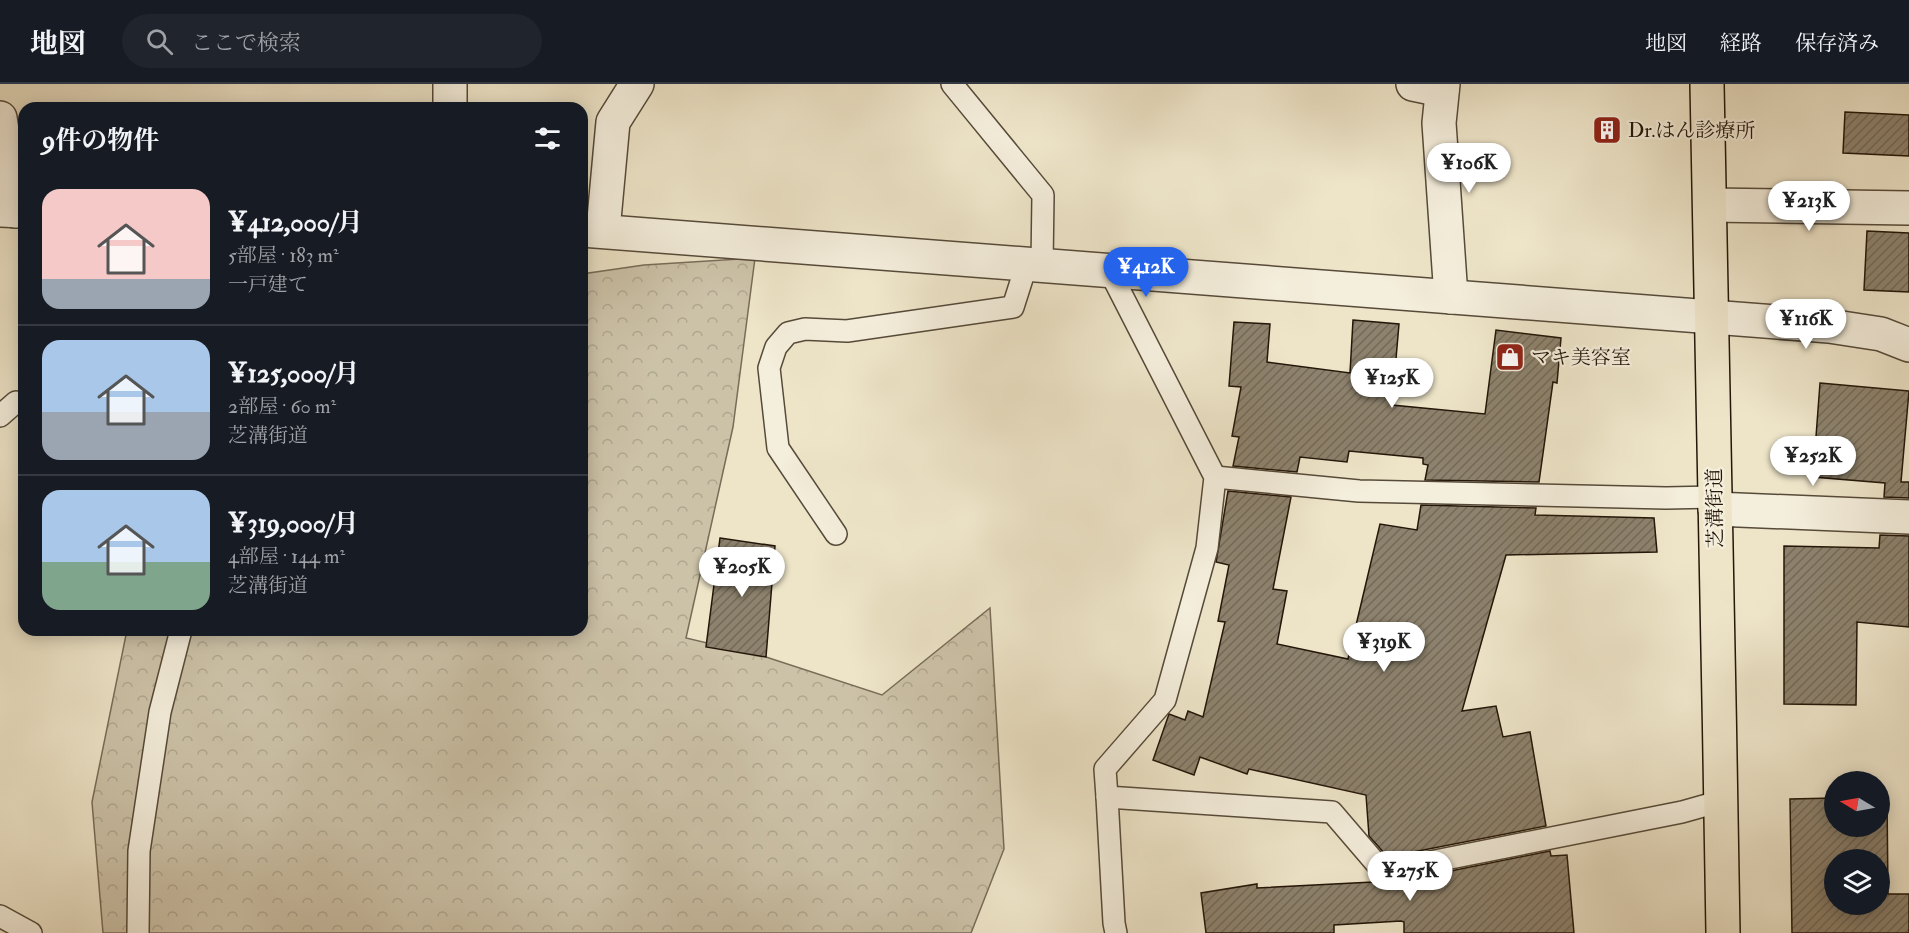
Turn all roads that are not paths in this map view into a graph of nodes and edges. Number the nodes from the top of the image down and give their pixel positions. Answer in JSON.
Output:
{"nodes":[{"id":1,"x":450,"y":84,"type":"edge"},
{"id":2,"x":637,"y":84,"type":"edge"},
{"id":3,"x":952,"y":84,"type":"edge"},
{"id":4,"x":1707,"y":84,"type":"edge"},
{"id":5,"x":1432,"y":86,"type":"edge"},
{"id":6,"x":450,"y":102,"type":"edge"},
{"id":7,"x":0,"y":118,"type":"edge"},
{"id":8,"x":1710,"y":205,"type":"junction"},
{"id":9,"x":1909,"y":208,"type":"edge"},
{"id":10,"x":13,"y":211,"type":"edge"},
{"id":11,"x":592,"y":230,"type":"edge"},
{"id":12,"x":1034,"y":264,"type":"junction"},
{"id":13,"x":1109,"y":270,"type":"junction"},
{"id":14,"x":1451,"y":297,"type":"junction"},
{"id":15,"x":1712,"y":318,"type":"junction"},
{"id":16,"x":1909,"y":345,"type":"edge"},
{"id":17,"x":18,"y":403,"type":"edge"},
{"id":18,"x":0,"y":416,"type":"edge"},
{"id":19,"x":1215,"y":477,"type":"junction"},
{"id":20,"x":1715,"y":503,"type":"junction"},
{"id":21,"x":1909,"y":517,"type":"edge"},
{"id":22,"x":836,"y":534,"type":"dead end"},
{"id":23,"x":179,"y":636,"type":"edge"},
{"id":24,"x":1107,"y":797,"type":"junction"},
{"id":25,"x":1721,"y":801,"type":"junction"},
{"id":26,"x":0,"y":916,"type":"edge"},
{"id":27,"x":31,"y":933,"type":"edge"},
{"id":28,"x":138,"y":933,"type":"edge"},
{"id":29,"x":1116,"y":933,"type":"edge"},
{"id":30,"x":1723,"y":933,"type":"edge"}],
"edges":[{"from":1,"to":6,"type":"street"},
{"from":2,"to":11,"type":"street"},
{"from":3,"to":12,"type":"lane"},
{"from":4,"to":8,"type":"main road","name":"芝溝街道"},
{"from":5,"to":14,"type":"street"},
{"from":7,"to":10,"type":"street"},
{"from":8,"to":9,"type":"street"},
{"from":8,"to":15,"type":"main road","name":"芝溝街道"},
{"from":11,"to":12,"type":"street"},
{"from":12,"to":13,"type":"street"},
{"from":12,"to":22,"type":"lane"},
{"from":13,"to":14,"type":"street"},
{"from":13,"to":19,"type":"lane"},
{"from":14,"to":15,"type":"street"},
{"from":15,"to":16,"type":"street"},
{"from":15,"to":20,"type":"main road","name":"芝溝街道"},
{"from":17,"to":18,"type":"lane"},
{"from":19,"to":20,"type":"lane"},
{"from":19,"to":24,"type":"lane"},
{"from":20,"to":21,"type":"street"},
{"from":20,"to":25,"type":"main road","name":"芝溝街道"},
{"from":23,"to":28,"type":"lane"},
{"from":24,"to":25,"type":"lane"},
{"from":24,"to":29,"type":"lane"},
{"from":25,"to":30,"type":"main road","name":"芝溝街道"},
{"from":26,"to":27,"type":"lane"}]}
